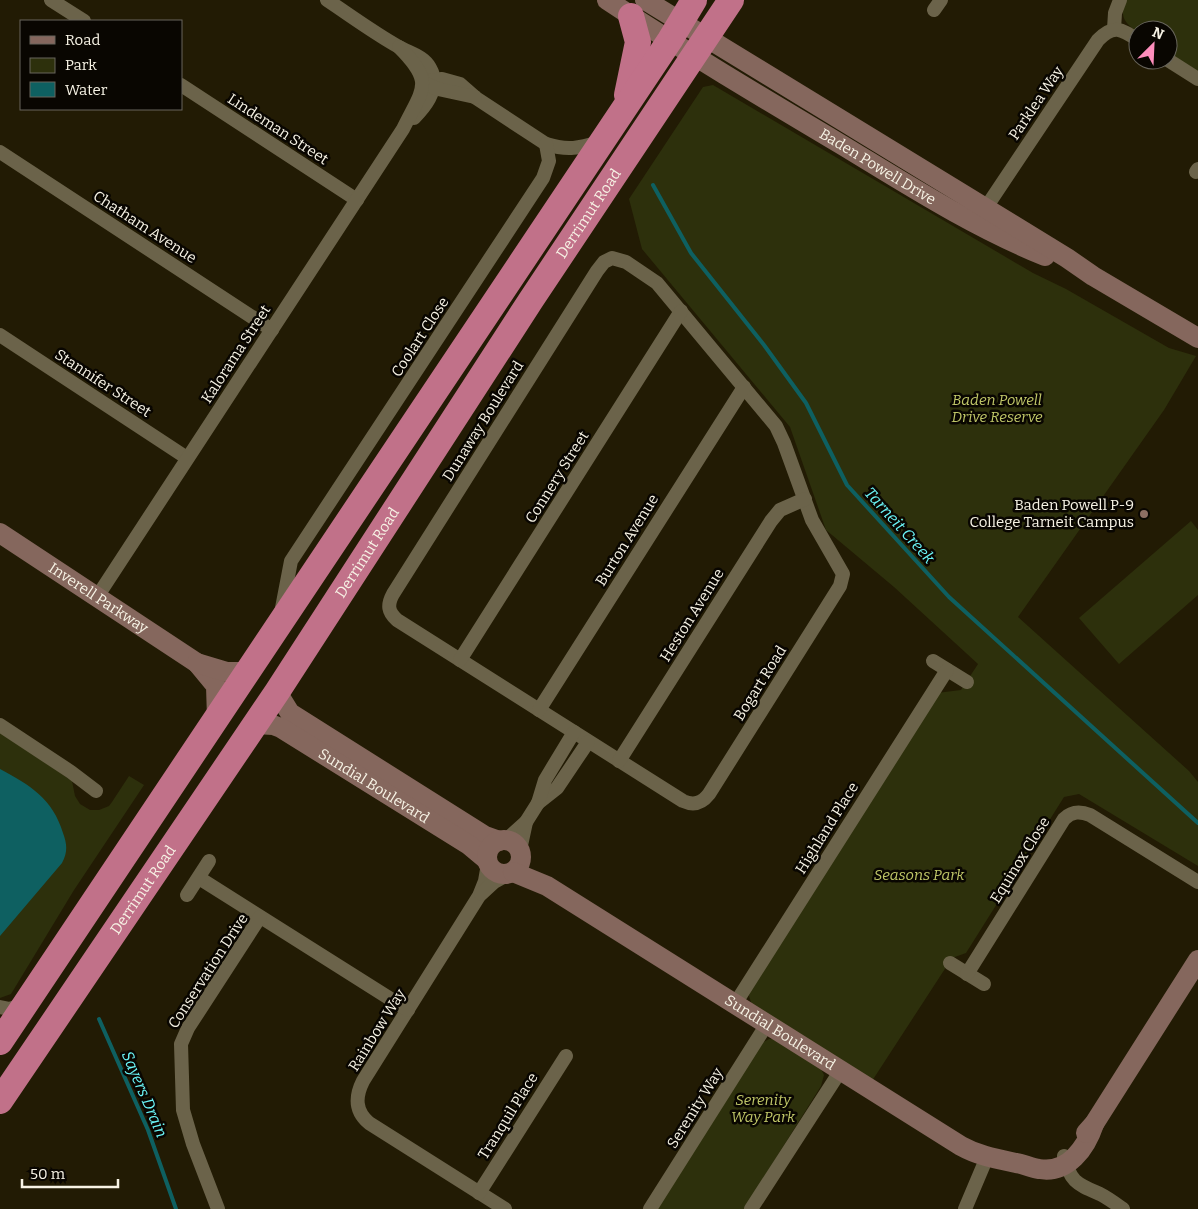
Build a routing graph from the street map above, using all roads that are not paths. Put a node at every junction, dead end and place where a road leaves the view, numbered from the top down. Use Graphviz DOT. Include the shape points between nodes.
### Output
graph roads {
  1 [pos="52,0"];
  2 [pos="328,0"];
  3 [pos="607,0"];
  4 [pos="694,0"];
  5 [pos="731,0"];
  6 [pos="1120,0"];
  7 [pos="638,8"];
  8 [pos="82,20"];
  9 [pos="1114,29"];
  10 [pos="675,31"];
  11 [pos="1128,33"];
  12 [pos="700,47"];
  13 [pos="1178,66"];
  14 [pos="1198,79"];
  15 [pos="430,83"];
  16 [pos="182,86"];
  17 [pos="624,108"];
  18 [pos="601,142"];
  19 [pos="546,144"];
  20 [pos="0,152"];
  21 [pos="357,200"];
  22 [pos="981,216"];
  23 [pos="681,311"];
  24 [pos="272,330"];
  25 [pos="0,335"];
  26 [pos="1198,338"];
  27 [pos="744,387"];
  28 [pos="188,458"];
  29 [pos="805,499"];
  30 [pos="0,533"];
  31 [pos="97,597"];
  32 [pos="280,623"];
  33 [pos="460,660"];
  34 [pos="932,661"];
  35 [pos="197,662"];
  36 [pos="947,670"];
  37 [pos="248,672"];
  38 [pos="967,682"];
  39 [pos="277,692"];
  40 [pos="539,710"];
  41 [pos="217,718"];
  42 [pos="256,724"];
  43 [pos="0,725"];
  44 [pos="574,732"];
  45 [pos="588,742"];
  46 [pos="619,761"];
  47 [pos="552,766"];
  48 [pos="566,775"];
  49 [pos="96,791"];
  50 [pos="538,804"];
  51 [pos="511,856"];
  52 [pos="209,862"];
  53 [pos="487,862"];
  54 [pos="198,878"];
  55 [pos="1198,882"];
  56 [pos="187,895"];
  57 [pos="479,896"];
  58 [pos="260,917"];
  59 [pos="1198,960"];
  60 [pos="950,963"];
  61 [pos="967,974"];
  62 [pos="984,984"];
  63 [pos="27,1002"];
  64 [pos="735,1004"];
  65 [pos="0,1007"];
  66 [pos="408,1010"];
  67 [pos="767,1024"];
  68 [pos="0,1042"];
  69 [pos="566,1056"];
  70 [pos="840,1070"];
  71 [pos="0,1101"];
  72 [pos="987,1158"];
  73 [pos="1067,1161"];
  74 [pos="479,1193"];
  75 [pos="218,1209"];
  76 [pos="505,1209"];
  77 [pos="650,1209"];
  78 [pos="751,1209"];
  79 [pos="966,1209"];
  80 [pos="1123,1209"];
  1 -- 8 [label="street"];
  2 -- 15 [label="street" via="399,47"];
  3 -- 7 [label="street, Baden Powell Drive"];
  4 -- 10 [label="highway, Derrimut Road"];
  5 -- 12 [label="highway, Derrimut Road"];
  6 -- 9 [label="street"];
  7 -- 10 [label="street, Baden Powell Drive"];
  7 -- 17 [label="highway" via="638,42"];
  9 -- 11 [label="street"];
  9 -- 22 [label="street, Parklea Way" via="1098,40"];
  10 -- 12 [label="street, Baden Powell Drive"];
  10 -- 17 [label="highway, Derrimut Road"];
  12 -- 22 [label="street, Baden Powell Drive"];
  12 -- 39 [label="highway, Derrimut Road" via="531,300"];
  13 -- 14 [label="street"];
  15 -- 19 [label="street" via="476,98"];
  15 -- 21 [label="street, Kalorama Street" via="422,91 403,129"];
  16 -- 21 [label="street, Lindeman Street"];
  17 -- 18 [label="highway, Derrimut Road"];
  18 -- 19 [label="street" via="572,150"];
  18 -- 32 [label="highway, Derrimut Road"];
  19 -- 32 [label="street, Coolart Close" via="549,162 544,178 291,561"];
  20 -- 24 [label="street, Chatham Avenue"];
  21 -- 24 [label="street, Kalorama Street"];
  22 -- 26 [label="street, Baden Powell Drive" via="1068,258"];
  23 -- 27 [label="street"];
  23 -- 33 [label="street, Connery Street"];
  23 -- 33 [label="street, Dunaway Boulevard" via="652,280 621,260 612,258 597,271 393,594 388,608 397,620"];
  24 -- 28 [label="street, Kalorama Street"];
  25 -- 28 [label="street, Stannifer Street"];
  27 -- 29 [label="street" via="780,434"];
  27 -- 40 [label="street, Burton Avenue"];
  28 -- 31 [label="street, Kalorama Street"];
  29 -- 46 [label="street, Heston Avenue" via="780,510 771,521"];
  29 -- 46 [label="street, Bogart Road" via="841,570 842,581 709,794 702,802 688,803"];
  30 -- 31 [label="street, Inverell Parkway"];
  31 -- 35 [label="street, Inverell Parkway"];
  32 -- 37 [label="highway, Derrimut Road"];
  33 -- 40 [label="street"];
  34 -- 36 [label="street"];
  35 -- 37 [label="street, Inverell Parkway" via="227,672"];
  35 -- 41 [label="street, Inverell Parkway" via="216,686"];
  36 -- 38 [label="street"];
  36 -- 64 [label="street, Highland Place"];
  37 -- 41 [label="highway, Derrimut Road"];
  39 -- 42 [label="highway, Derrimut Road"];
  39 -- 51 [label="street, Sundial Boulevard" via="290,713 485,836"];
  40 -- 44 [label="street"];
  41 -- 63 [label="highway, Derrimut Road"];
  42 -- 53 [label="street, Sundial Boulevard" via="281,728 469,846"];
  42 -- 71 [label="highway, Derrimut Road"];
  43 -- 49 [label="street"];
  44 -- 45 [label="street"];
  44 -- 47 [label="street"];
  45 -- 46 [label="street"];
  45 -- 48 [label="street"];
  47 -- 48 [label="street"];
  47 -- 50 [label="street"];
  48 -- 50 [label="street" via="557,788"];
  50 -- 51 [label="street"];
  51 -- 53 [label="street" via="491,846"];
  51 -- 57 [label="street, Rainbow Way" via="494,882"];
  51 -- 64 [label="street, Sundial Boulevard" via="547,886"];
  52 -- 54 [label="street"];
  53 -- 57 [label="street, Rainbow Way"];
  54 -- 56 [label="street"];
  54 -- 58 [label="street"];
  55 -- 61 [label="street, Equinox Close" via="1090,815 1074,812 1064,819"];
  57 -- 66 [label="street, Rainbow Way"];
  58 -- 66 [label="street, Conservation Drive"];
  58 -- 75 [label="street, Conservation Drive" via="188,1028 181,1044 185,1119"];
  59 -- 73 [label="street"];
  60 -- 61 [label="street"];
  61 -- 62 [label="street"];
  63 -- 65 [label="street" via="10,1009"];
  63 -- 68 [label="highway, Derrimut Road"];
  64 -- 67 [label="street, Sundial Boulevard"];
  66 -- 74 [label="street, Rainbow Way" via="360,1087 357,1100 360,1113 377,1128"];
  67 -- 70 [label="street, Sundial Boulevard"];
  67 -- 77 [label="street, Serenity Way"];
  69 -- 74 [label="street, Tranquil Place"];
  70 -- 72 [label="street, Sundial Boulevard" via="961,1146"];
  70 -- 78 [label="street"];
  72 -- 73 [label="street, Sundial Boulevard" via="1021,1164"];
  72 -- 79 [label="street"];
  73 -- 80 [label="street" via="1067,1170 1079,1185"];
  74 -- 76 [label="street, Rainbow Way"];
}
